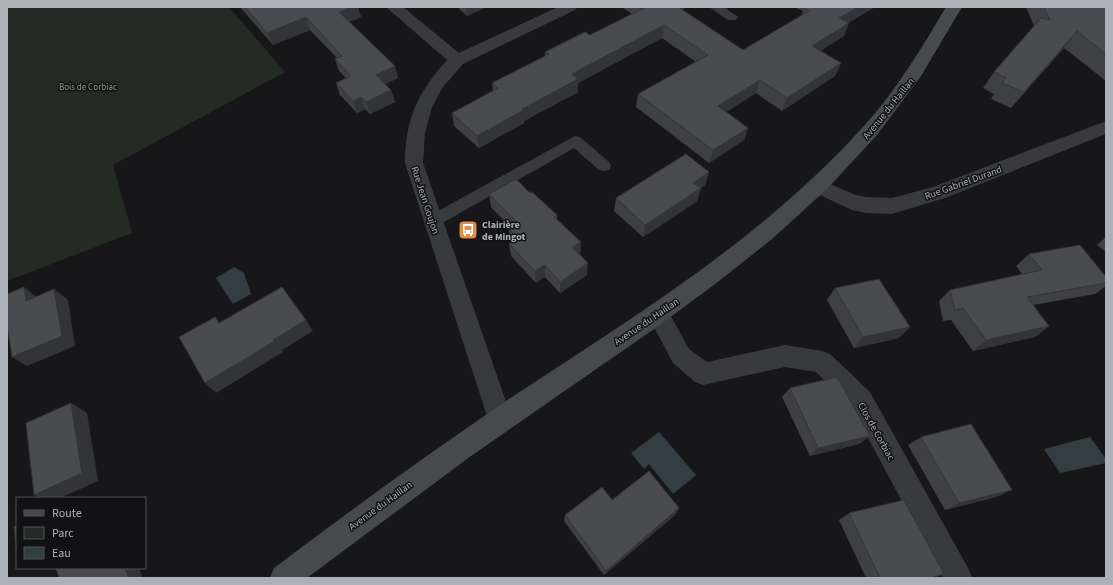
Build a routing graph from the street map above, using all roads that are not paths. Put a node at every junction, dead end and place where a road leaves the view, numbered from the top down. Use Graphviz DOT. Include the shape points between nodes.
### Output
graph roads {
  1 [pos="394,7"];
  2 [pos="570,7"];
  3 [pos="715,7"];
  4 [pos="954,7"];
  5 [pos="732,17"];
  6 [pos="456,60"];
  7 [pos="1103,131"];
  8 [pos="604,166"];
  9 [pos="818,186"];
  10 [pos="433,221"];
  11 [pos="658,314"];
  12 [pos="500,419"];
  13 [pos="284,578"];
  14 [pos="958,578"];
  1 -- 6 [label="street"];
  2 -- 6 [label="street, Rue Jean Goujon"];
  3 -- 5 [label="lane"];
  4 -- 9 [label="street, Avenue du Haillan" via="939,36 890,109"];
  6 -- 10 [label="street, Rue Jean Goujon" via="430,91 421,109 413,144 414,163"];
  7 -- 9 [label="street, Rue Gabriel Durand" via="938,193 892,206 852,202"];
  8 -- 10 [label="lane" via="575,141"];
  9 -- 11 [label="street, Avenue du Haillan" via="737,256"];
  10 -- 12 [label="street, Rue Jean Goujon"];
  11 -- 12 [label="street, Avenue du Haillan"];
  11 -- 14 [label="street, Clos de Corbiac" via="681,356 703,374 785,356 822,362 861,400"];
  12 -- 13 [label="street, Avenue du Haillan" via="368,513"];
}
